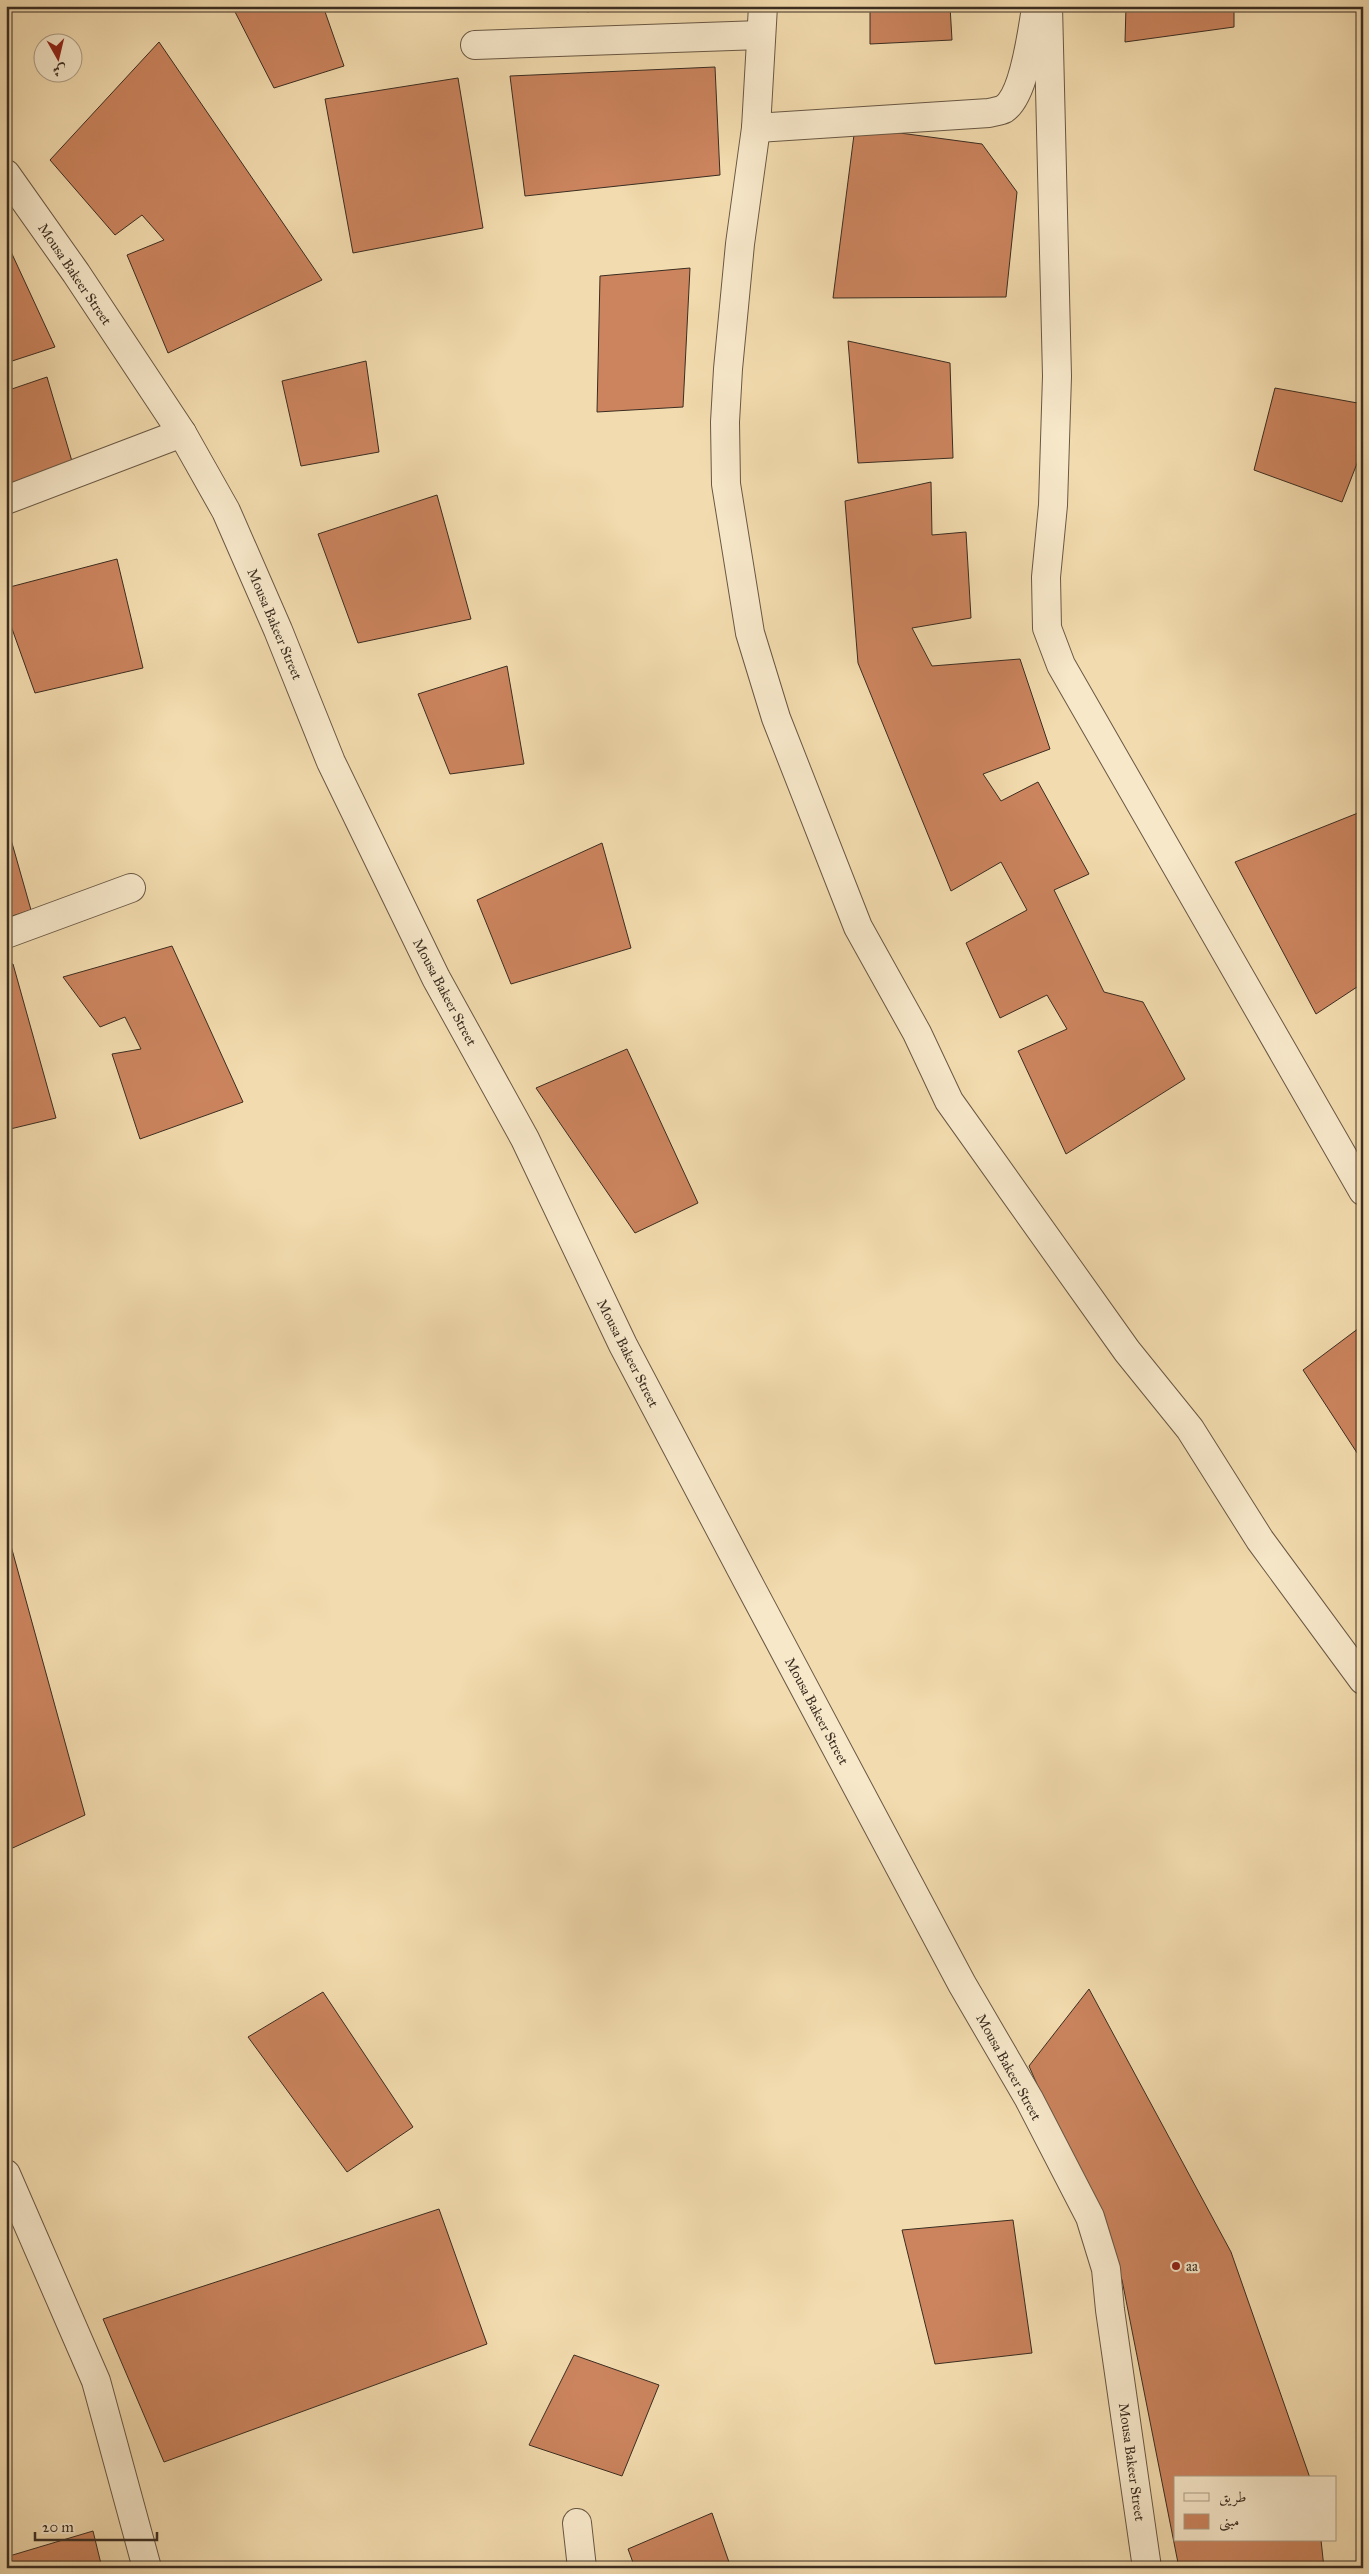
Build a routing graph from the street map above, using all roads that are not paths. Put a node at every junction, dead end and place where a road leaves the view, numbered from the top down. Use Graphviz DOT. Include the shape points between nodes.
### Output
graph roads {
  1 [pos="763,6"];
  2 [pos="1037,6"];
  3 [pos="1048,6"];
  4 [pos="761,35"];
  5 [pos="474,45"];
  6 [pos="756,128"];
  7 [pos="6,174"];
  8 [pos="182,433"];
  9 [pos="6,500"];
  10 [pos="131,888"];
  11 [pos="6,934"];
  12 [pos="1363,1191"];
  13 [pos="1363,1680"];
  14 [pos="6,2174"];
  15 [pos="577,2523"];
  16 [pos="147,2568"];
  17 [pos="582,2568"];
  18 [pos="1147,2568"];
  1 -- 4 [label="street"];
  2 -- 6 [label="street" via="1027,64 1014,95 1004,108 989,113"];
  3 -- 12 [label="street" via="1057,376 1053,505 1046,577 1047,628 1061,665"];
  4 -- 5 [label="street"];
  4 -- 6 [label="street"];
  6 -- 13 [label="street" via="740,244 728,369 726,484 750,634 760,670 831,862 858,927 917,1033 948,1101 1127,1351 1190,1429 1260,1540"];
  7 -- 8 [label="street, Mousa Bakeer Street"];
  8 -- 9 [label="street"];
  8 -- 18 [label="street, Mousa Bakeer Street" via="226,511 331,762 436,978 525,1139 623,1345 962,1984 1029,2099 1090,2217 1106,2269"];
  10 -- 11 [label="street"];
  14 -- 16 [label="street" via="96,2382"];
  15 -- 17 [label="street"];
}
